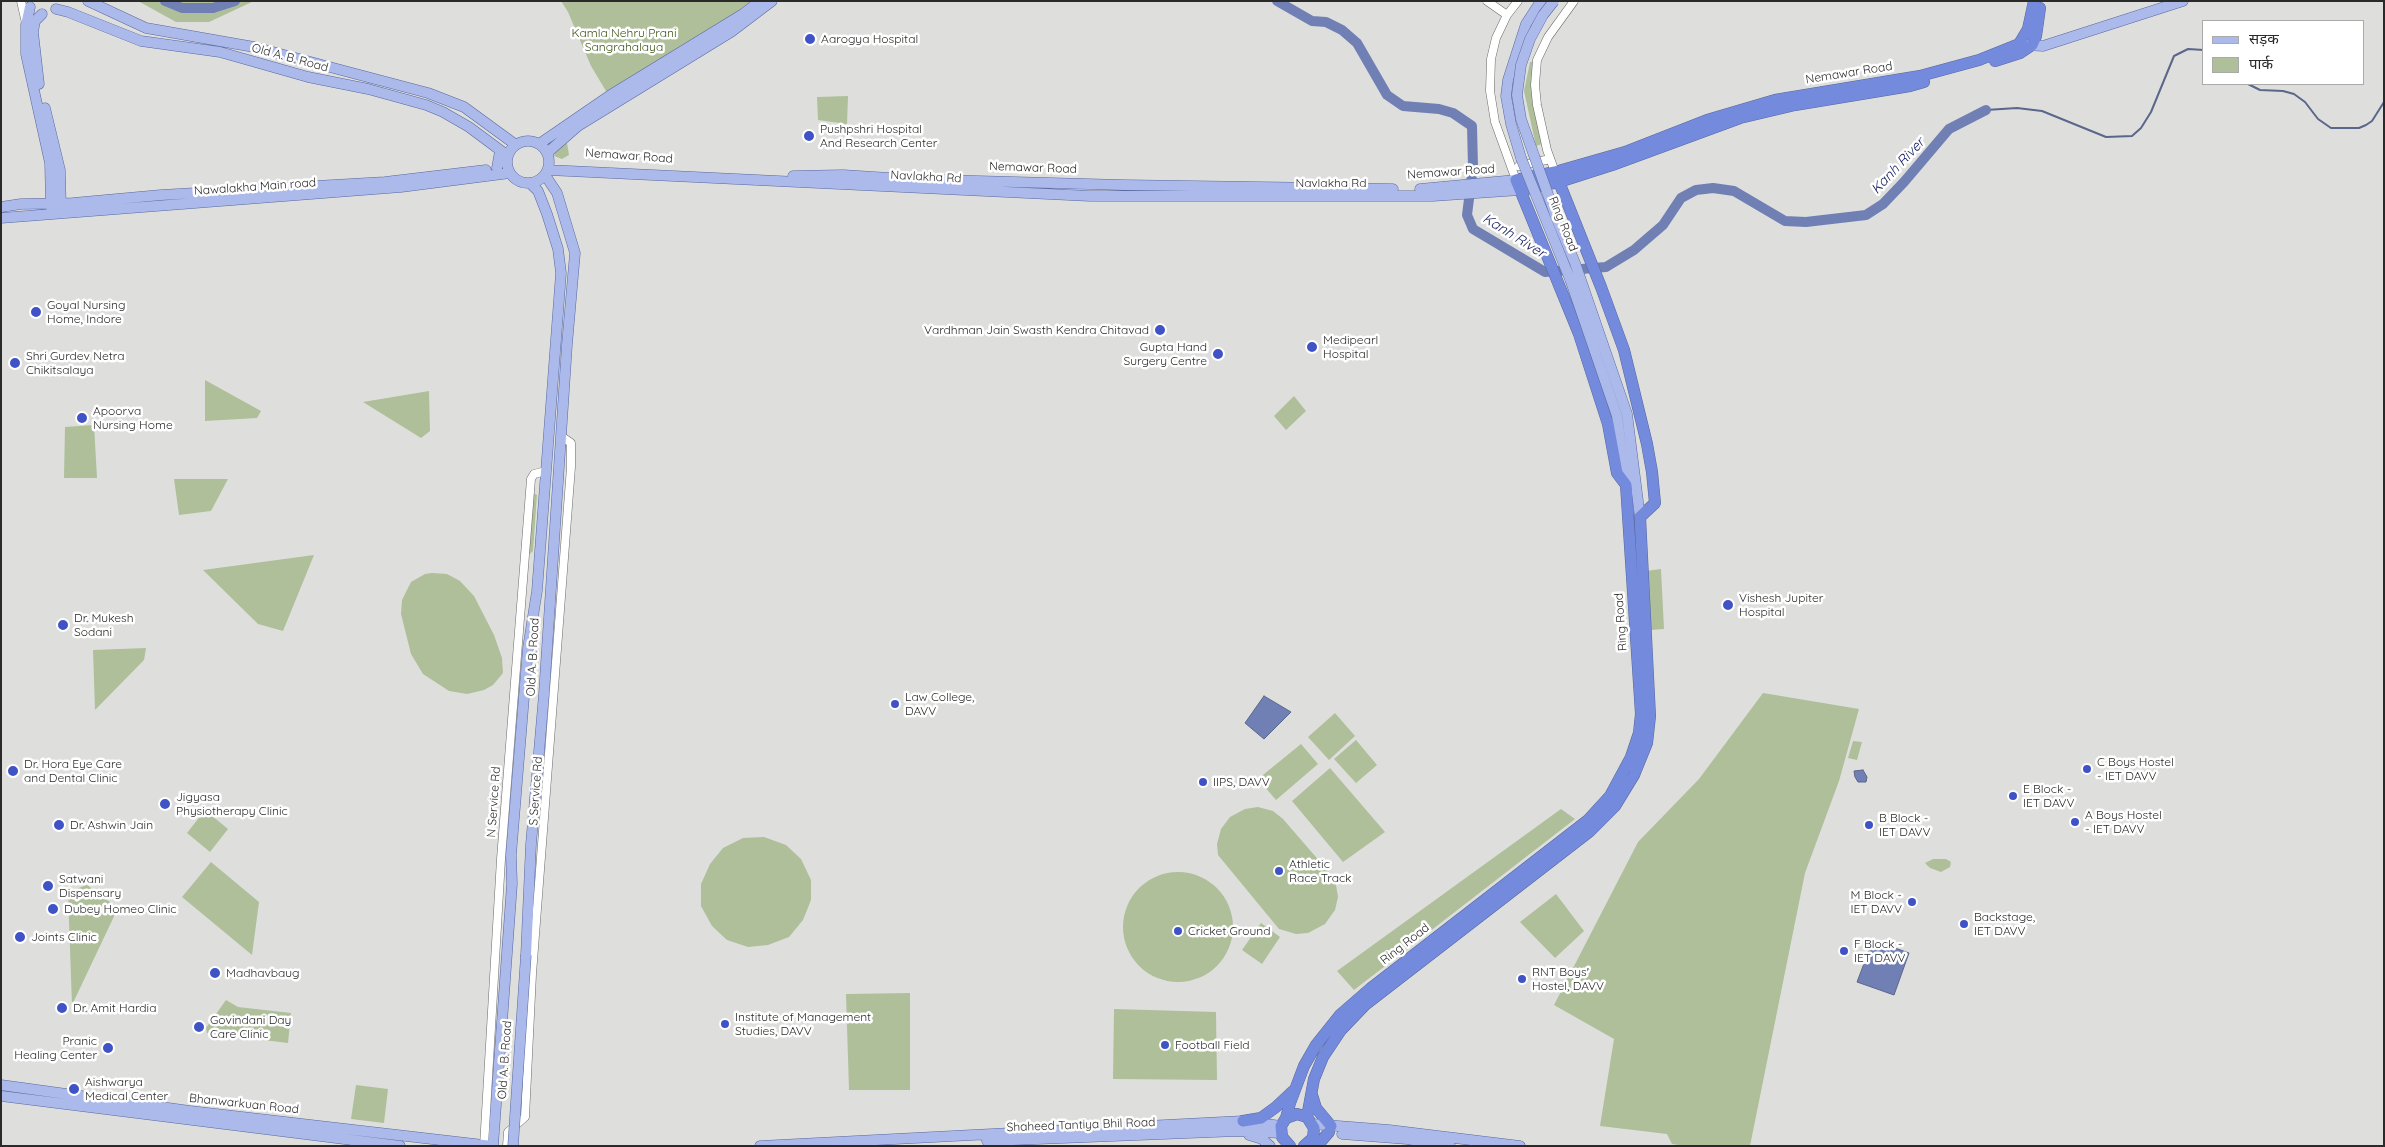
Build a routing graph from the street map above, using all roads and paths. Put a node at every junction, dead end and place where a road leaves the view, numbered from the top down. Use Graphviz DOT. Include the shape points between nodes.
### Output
graph roads {
  1 [pos="88,1"];
  2 [pos="760,1"];
  3 [pos="772,1"];
  4 [pos="1487,1"];
  5 [pos="1518,1"];
  6 [pos="1541,1"];
  7 [pos="1554,1"];
  8 [pos="1574,1"];
  9 [pos="2034,1"];
  10 [pos="2040,1"];
  11 [pos="2183,1"];
  12 [pos="26,3"];
  13 [pos="59,5"];
  14 [pos="42,14"];
  15 [pos="1507,15"];
  16 [pos="2018,44"];
  17 [pos="2032,45"];
  18 [pos="498,131"];
  19 [pos="527,141"];
  20 [pos="1666,141"];
  21 [pos="539,144"];
  22 [pos="516,145"];
  23 [pos="551,150"];
  24 [pos="1550,159"];
  25 [pos="504,163"];
  26 [pos="1512,168"];
  27 [pos="551,171"];
  28 [pos="484,177"];
  29 [pos="1559,182"];
  30 [pos="531,184"];
  31 [pos="1518,185"];
  32 [pos="1526,201"];
  33 [pos="1,207"];
  34 [pos="56,208"];
  35 [pos="547,214"];
  36 [pos="1,218"];
  37 [pos="1622,415"];
  38 [pos="561,436"];
  39 [pos="546,471"];
  40 [pos="1626,485"];
  41 [pos="1640,517"];
  42 [pos="512,884"];
  43 [pos="528,893"];
  44 [pos="539,894"];
  45 [pos="499,900"];
  46 [pos="1341,1030"];
  47 [pos="1,1085"];
  48 [pos="1296,1088"];
  49 [pos="1,1096"];
  50 [pos="1283,1125"];
  51 [pos="1240,1126"];
  52 [pos="338,1127"];
  53 [pos="350,1129"];
  54 [pos="1330,1129"];
  55 [pos="1126,1132"];
  56 [pos="1310,1137"];
  57 [pos="335,1142"];
  58 [pos="488,1145"];
  59 [pos="400,1146"];
  60 [pos="507,1146"];
  61 [pos="513,1146"];
  62 [pos="760,1146"];
  63 [pos="882,1146"];
  64 [pos="1270,1146"];
  65 [pos="1290,1146"];
  66 [pos="1450,1146"];
  67 [pos="1520,1146"];
  1 -- 18 [label="main road, Old A. B. Road" via="146,28 254,47 428,93 464,107"];
  2 -- 21 [label="main road" via="608,96"];
  3 -- 23 [label="main road" via="731,32 578,126"];
  4 -- 15 [label="street"];
  5 -- 15 [label="street"];
  6 -- 37 [label="main road, Ring Road, bridge" via="1526,24 1508,80 1506,96 1511,124"];
  7 -- 37 [label="main road, Ring Road, bridge" via="1530,39 1521,65 1517,95 1521,119 1575,263"];
  8 -- 24 [label="street" via="1548,37 1537,60 1536,105"];
  9 -- 16 [label="highway" via="2028,29"];
  10 -- 17 [label="highway"];
  11 -- 17 [label="main road" via="2043,46"];
  12 -- 14 [label="main road"];
  12 -- 34 [label="main road" via="26,54 50,163"];
  13 -- 14 [label="main road, Old A. B. Road"];
  13 -- 25 [label="main road, Old A. B. Road" via="68,12 141,41 220,52 426,105 469,127"];
  14 -- 34 [label="main road" via="35,21 32,40 60,170"];
  15 -- 26 [label="street" via="1491,59 1490,91 1495,122"];
  16 -- 17 [label="main road"];
  16 -- 20 [label="highway, Nemawar Road" via="1979,60 1920,76 1819,91 1739,109"];
  17 -- 20 [label="highway, Nemawar Road" via="2020,53 1910,86 1795,105"];
  18 -- 19 [label="main road"];
  18 -- 22 [label="main road, Old A. B. Road"];
  19 -- 21 [label="main road"];
  19 -- 22 [label="main road"];
  20 -- 29 [label="highway, Nemawar Road"];
  21 -- 23 [label="main road"];
  22 -- 25 [label="main road"];
  23 -- 27 [label="main road, Old A. B. Road"];
  24 -- 26 [label="street"];
  24 -- 29 [label="street"];
  25 -- 28 [label="main road, Nawalakha Main road"];
  25 -- 30 [label="main road, Old A. B. Road" via="519,182"];
  25 -- 34 [label="main road, Nawalakha Main road" via="385,182"];
  26 -- 31 [label="street"];
  27 -- 30 [label="main road"];
  27 -- 31 [label="main road, Navlakha Rd" via="1090,196 1454,190"];
  27 -- 38 [label="main road, Old A. B. Road" via="575,253"];
  28 -- 34 [label="main road, Nawalakha Main road" via="382,189"];
  28 -- 35 [label="main road" via="505,177 528,189"];
  29 -- 31 [label="highway"];
  29 -- 32 [label="highway"];
  29 -- 41 [label="highway" via="1624,350 1645,434 1655,503"];
  30 -- 35 [label="main road, Old A. B. Road" via="538,191"];
  31 -- 32 [label="highway"];
  32 -- 40 [label="highway" via="1592,371 1612,438 1617,473"];
  33 -- 34 [label="main road, Nawalakha Main road"];
  34 -- 36 [label="main road, Nawalakha Main road"];
  35 -- 39 [label="main road, Old A. B. Road" via="558,249 561,274"];
  37 -- 40 [label="main road, Ring Road"];
  37 -- 41 [label="main road, Ring Road"];
  38 -- 43 [label="main road, Old A. B. Road"];
  38 -- 44 [label="street, S Service Rd" via="571,443 571,467"];
  39 -- 42 [label="main road, Old A. B. Road" via="537,591 528,648 511,855"];
  39 -- 45 [label="street, N Service Rd" via="534,474 532,479"];
  40 -- 48 [label="highway, Ring Road" via="1642,714 1631,757 1610,796 1588,820 1340,1015 1316,1045"];
  41 -- 46 [label="highway, Ring Road" via="1650,716 1647,743 1616,806 1589,832 1365,1005"];
  42 -- 45 [label="street"];
  42 -- 58 [label="main road, Old A. B. Road"];
  43 -- 44 [label="main road"];
  43 -- 61 [label="main road, Old A. B. Road, bridge"];
  44 -- 60 [label="street, S Service Rd" via="525,1117 508,1132"];
  45 -- 58 [label="street, N Service Rd"];
  46 -- 54 [label="highway" via="1321,1067 1312,1094 1316,1108"];
  46 -- 56 [label="highway, Ring Road" via="1323,1057 1314,1079"];
  47 -- 52 [label="main road, Bhanwarkuan Road"];
  48 -- 50 [label="highway, Ring Road"];
  48 -- 51 [label="highway" via="1261,1118"];
  49 -- 57 [label="main road, Bhanwarkuan Road"];
  50 -- 51 [label="main road"];
  50 -- 56 [label="highway" via="1297,1114"];
  50 -- 65 [label="highway" via="1284,1140"];
  51 -- 55 [label="main road"];
  51 -- 64 [label="main road"];
  52 -- 53 [label="main road, Bhanwarkuan Road"];
  52 -- 57 [label="street"];
  53 -- 57 [label="street"];
  53 -- 58 [label="main road, Bhanwarkuan Road"];
  54 -- 56 [label="highway"];
  54 -- 56 [label="main road"];
  54 -- 66 [label="main road"];
  54 -- 67 [label="main road" via="1388,1130"];
  55 -- 62 [label="main road"];
  55 -- 63 [label="main road, Shaheed Tantiya Bhil Road"];
  57 -- 59 [label="main road, Bhanwarkuan Road"];
}
